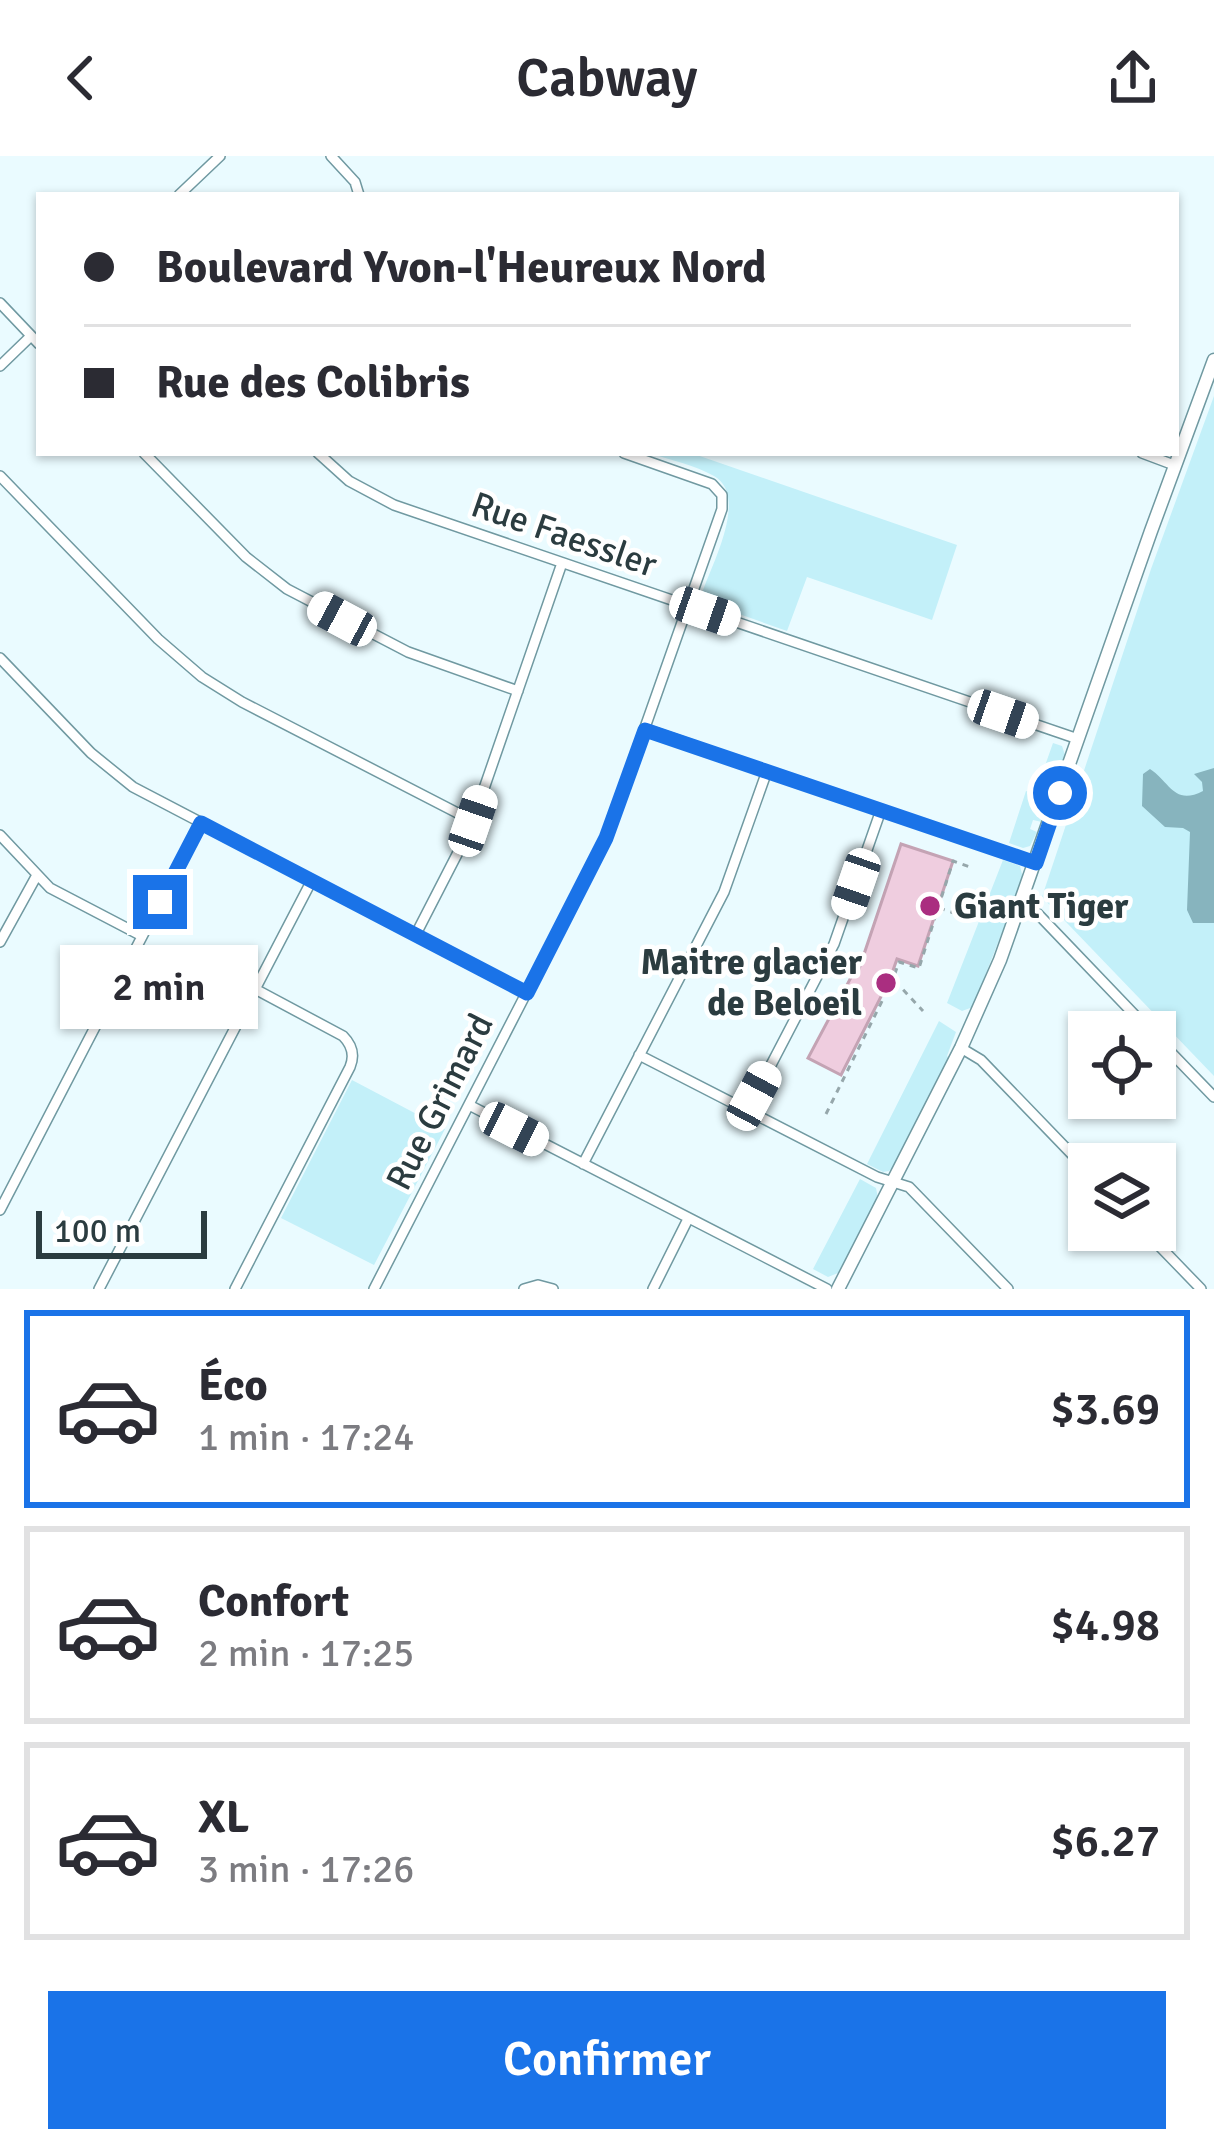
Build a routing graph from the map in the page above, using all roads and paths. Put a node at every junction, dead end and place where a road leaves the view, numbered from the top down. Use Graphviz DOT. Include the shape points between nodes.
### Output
graph roads {
  1 [pos="220,156"];
  2 [pos="331,156"];
  3 [pos="182,192"];
  4 [pos="357,192"];
  5 [pos="0,303"];
  6 [pos="35,340"];
  7 [pos="1214,360"];
  8 [pos="0,366"];
  9 [pos="1179,453"];
  10 [pos="147,456"];
  11 [pos="321,456"];
  12 [pos="633,456"];
  13 [pos="1149,456"];
  14 [pos="1178,456"];
  15 [pos="1174,466"];
  16 [pos="0,476"];
  17 [pos="562,563"];
  18 [pos="688,606"];
  19 [pos="0,658"];
  20 [pos="518,691"];
  21 [pos="645,730"];
  22 [pos="1078,740"];
  23 [pos="767,771"];
  24 [pos="881,810"];
  25 [pos="473,821"];
  26 [pos="201,823"];
  27 [pos="0,835"];
  28 [pos="1036,863"];
  29 [pos="970,867"];
  30 [pos="37,875"];
  31 [pos="312,880"];
  32 [pos="1021,906"];
  33 [pos="938,908"];
  34 [pos="954,913"];
  35 [pos="416,934"];
  36 [pos="142,936"];
  37 [pos="0,941"];
  38 [pos="891,982"];
  39 [pos="255,989"];
  40 [pos="527,993"];
  41 [pos="922,1011"];
  42 [pos="1131,1011"];
  43 [pos="961,1048"];
  44 [pos="639,1055"];
  45 [pos="1176,1058"];
  46 [pos="1214,1097"];
  47 [pos="469,1105"];
  48 [pos="747,1111"];
  49 [pos="826,1114"];
  50 [pos="1068,1150"];
  51 [pos="583,1165"];
  52 [pos="893,1182"];
  53 [pos="0,1210"];
  54 [pos="688,1219"];
  55 [pos="1164,1251"];
  56 [pos="814,1286"];
  57 [pos="99,1289"];
  58 [pos="235,1289"];
  59 [pos="374,1289"];
  60 [pos="524,1289"];
  61 [pos="553,1289"];
  62 [pos="652,1289"];
  63 [pos="827,1289"];
  64 [pos="838,1289"];
  65 [pos="1008,1289"];
  66 [pos="1201,1289"];
  1 -- 3 [label="street"];
  2 -- 4 [label="street"];
  5 -- 6 [label="street"];
  6 -- 8 [label="street"];
  7 -- 9 [label="street"];
  10 -- 20 [label="street" via="287,589 408,652"];
  11 -- 17 [label="street, Rue Faessler" via="382,500"];
  12 -- 18 [label="street, Rue Grimard" via="706,481 722,495"];
  13 -- 15 [label="street"];
  14 -- 15 [label="street"];
  15 -- 22 [label="street"];
  16 -- 25 [label="street" via="202,677"];
  17 -- 18 [label="street, Rue Faessler"];
  17 -- 20 [label="street"];
  18 -- 21 [label="street, Rue Grimard"];
  18 -- 22 [label="street, Rue Faessler"];
  19 -- 26 [label="street" via="115,774"];
  20 -- 25 [label="street"];
  21 -- 23 [label="street"];
  21 -- 40 [label="street, Rue Grimard" via="606,838"];
  22 -- 28 [label="street"];
  23 -- 24 [label="street"];
  23 -- 44 [label="street" via="728,882"];
  24 -- 28 [label="street"];
  24 -- 48 [label="street" via="834,944"];
  25 -- 35 [label="street"];
  26 -- 31 [label="street"];
  26 -- 36 [label="street"];
  27 -- 30 [label="street"];
  28 -- 32 [label="street"];
  29 -- 33 [label="path" via="953,861"];
  30 -- 36 [label="street"];
  30 -- 37 [label="street"];
  31 -- 35 [label="street"];
  31 -- 39 [label="street"];
  32 -- 42 [label="street"];
  32 -- 43 [label="street"];
  33 -- 34 [label="path"];
  33 -- 38 [label="path" via="919,968 899,962"];
  35 -- 40 [label="street"];
  36 -- 53 [label="street"];
  38 -- 41 [label="path"];
  38 -- 49 [label="path"];
  39 -- 57 [label="street"];
  39 -- 58 [label="street" via="343,1036 353,1056"];
  40 -- 47 [label="street, Rue Grimard"];
  43 -- 50 [label="street"];
  43 -- 52 [label="street"];
  44 -- 48 [label="street"];
  44 -- 51 [label="street"];
  45 -- 46 [label="street"];
  47 -- 51 [label="street"];
  47 -- 59 [label="street, Rue Grimard"];
  48 -- 52 [label="street"];
  51 -- 54 [label="street"];
  52 -- 64 [label="street"];
  52 -- 65 [label="street" via="909,1187"];
  54 -- 56 [label="street"];
  54 -- 62 [label="street"];
  55 -- 66 [label="street"];
  56 -- 63 [label="street"];
  60 -- 61 [label="street"];
}
